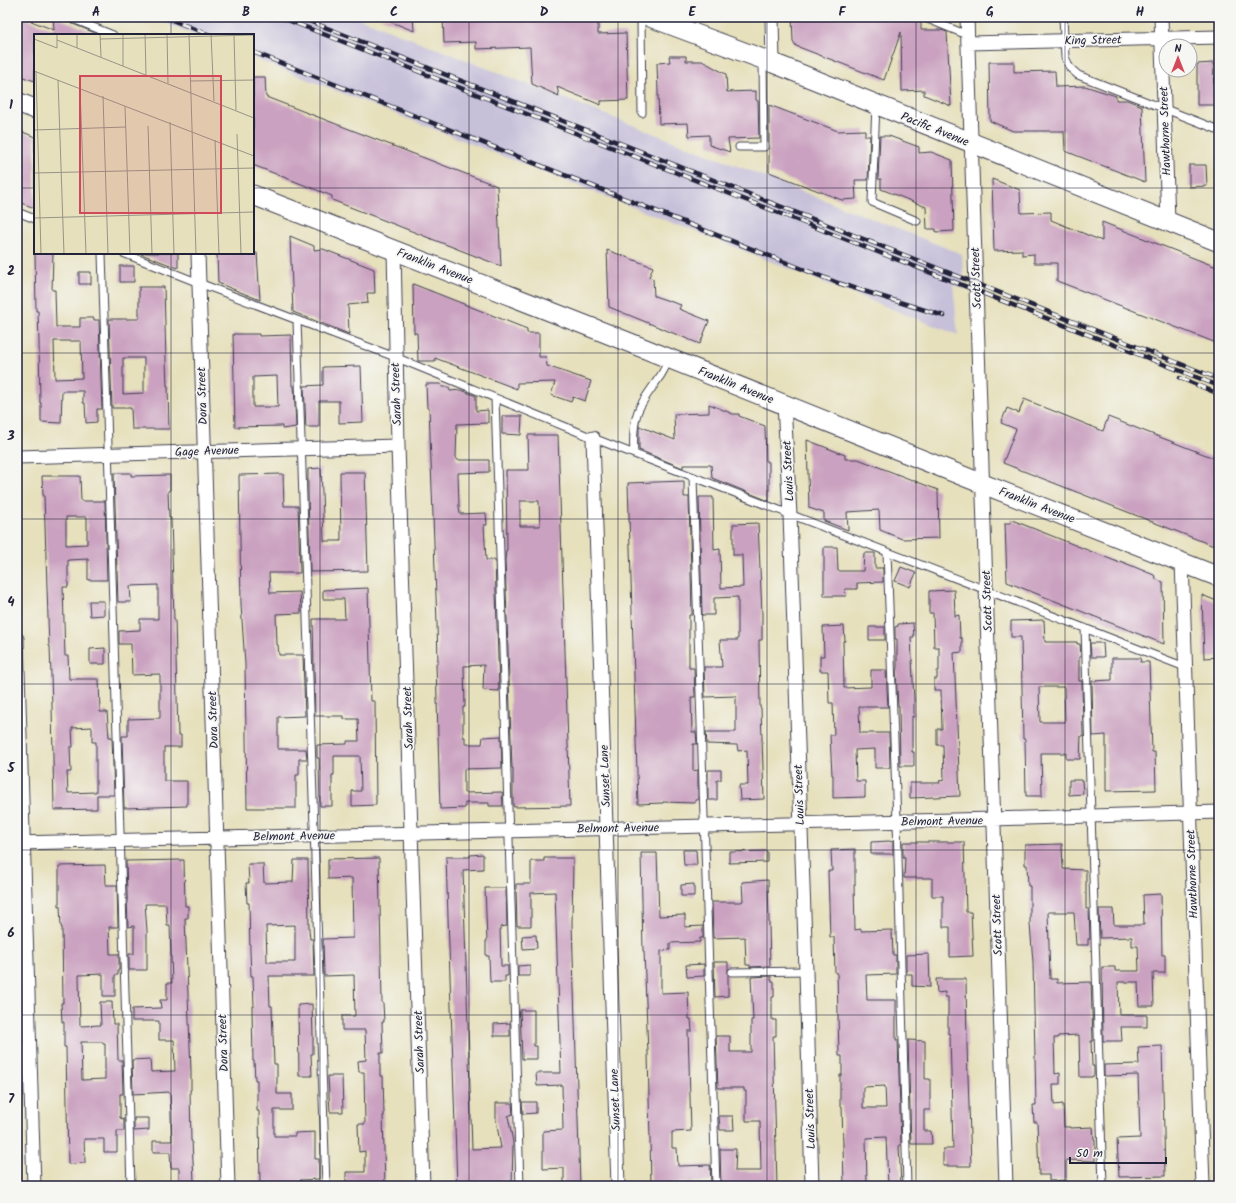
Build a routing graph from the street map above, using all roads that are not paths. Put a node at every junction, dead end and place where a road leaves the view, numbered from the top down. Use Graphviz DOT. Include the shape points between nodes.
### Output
graph roads {
  1 [pos="68,17"];
  2 [pos="641,17"];
  3 [pos="650,17"];
  4 [pos="772,17"];
  5 [pos="923,17"];
  6 [pos="967,17"];
  7 [pos="1063,17"];
  8 [pos="1161,17"];
  9 [pos="110,34"];
  10 [pos="1219,37"];
  11 [pos="1158,38"];
  12 [pos="1162,38"];
  13 [pos="968,39"];
  14 [pos="1064,40"];
  15 [pos="768,61"];
  16 [pos="1163,78"];
  17 [pos="17,102"];
  18 [pos="876,105"];
  19 [pos="1164,108"];
  20 [pos="34,109"];
  21 [pos="642,113"];
  22 [pos="1219,130"];
  23 [pos="971,143"];
  24 [pos="739,147"];
  25 [pos="254,194"];
  26 [pos="17,212"];
  27 [pos="34,219"];
  28 [pos="917,221"];
  29 [pos="1168,221"];
  30 [pos="1219,242"];
  31 [pos="394,250"];
  32 [pos="102,254"];
  33 [pos="126,254"];
  34 [pos="198,254"];
  35 [pos="199,283"];
  36 [pos="297,320"];
  37 [pos="395,357"];
  38 [pos="670,358"];
  39 [pos="495,398"];
  40 [pos="784,404"];
  41 [pos="593,438"];
  42 [pos="398,446"];
  43 [pos="302,448"];
  44 [pos="204,451"];
  45 [pos="108,454"];
  46 [pos="634,454"];
  47 [pos="17,456"];
  48 [pos="694,477"];
  49 [pos="983,484"];
  50 [pos="790,515"];
  51 [pos="887,552"];
  52 [pos="1182,561"];
  53 [pos="1219,577"];
  54 [pos="986,590"];
  55 [pos="1085,628"];
  56 [pos="17,639"];
  57 [pos="1186,667"];
  58 [pos="1219,812"];
  59 [pos="1190,813"];
  60 [pos="1091,816"];
  61 [pos="994,819"];
  62 [pos="897,822"];
  63 [pos="800,824"];
  64 [pos="704,826"];
  65 [pos="607,829"];
  66 [pos="509,831"];
  67 [pos="412,833"];
  68 [pos="314,835"];
  69 [pos="217,838"];
  70 [pos="120,840"];
  71 [pos="20,843"];
  72 [pos="806,971"];
  73 [pos="732,972"];
  74 [pos="34,1186"];
  75 [pos="132,1186"];
  76 [pos="228,1186"];
  77 [pos="326,1186"];
  78 [pos="423,1186"];
  79 [pos="520,1186"];
  80 [pos="618,1186"];
  81 [pos="716,1186"];
  82 [pos="812,1186"];
  83 [pos="908,1186"];
  84 [pos="1006,1186"];
  85 [pos="1104,1186"];
  86 [pos="1203,1186"];
  1 -- 9 [label="lane"];
  2 -- 21 [label="lane"];
  3 -- 15 [label="main road, Pacific Avenue"];
  4 -- 15 [label="street"];
  5 -- 13 [label="lane"];
  6 -- 13 [label="street, Scott Street"];
  7 -- 14 [label="lane"];
  8 -- 12 [label="street, Hawthorne Street"];
  10 -- 12 [label="street, King Street"];
  11 -- 14 [label="street, King Street"];
  13 -- 14 [label="street, King Street"];
  13 -- 23 [label="street, Scott Street"];
  14 -- 19 [label="lane" via="1067,64 1078,75"];
  15 -- 18 [label="main road, Pacific Avenue"];
  15 -- 24 [label="lane" via="764,147"];
  16 -- 19 [label="street, Hawthorne Street"];
  17 -- 20 [label="main road"];
  18 -- 23 [label="main road, Pacific Avenue"];
  18 -- 28 [label="lane" via="872,202"];
  19 -- 22 [label="lane"];
  19 -- 29 [label="street, Hawthorne Street"];
  23 -- 29 [label="main road, Pacific Avenue"];
  23 -- 49 [label="street, Scott Street"];
  25 -- 31 [label="main road, Franklin Avenue"];
  26 -- 27 [label="lane"];
  29 -- 30 [label="main road, Pacific Avenue"];
  31 -- 37 [label="street, Sarah Street"];
  31 -- 38 [label="main road, Franklin Avenue"];
  32 -- 45 [label="lane"];
  33 -- 35 [label="lane"];
  34 -- 35 [label="street, Dora Street"];
  35 -- 36 [label="lane"];
  35 -- 44 [label="street, Dora Street"];
  36 -- 37 [label="lane"];
  36 -- 43 [label="lane"];
  37 -- 39 [label="lane"];
  37 -- 42 [label="street, Sarah Street"];
  38 -- 40 [label="main road, Franklin Avenue"];
  38 -- 46 [label="lane" via="638,412 634,425"];
  39 -- 41 [label="lane"];
  39 -- 66 [label="lane"];
  40 -- 49 [label="main road, Franklin Avenue"];
  40 -- 50 [label="street, Louis Street"];
  41 -- 46 [label="lane"];
  41 -- 65 [label="street, Sunset Lane"];
  42 -- 43 [label="street, Gage Avenue"];
  42 -- 67 [label="street, Sarah Street"];
  43 -- 44 [label="street, Gage Avenue"];
  43 -- 68 [label="lane"];
  44 -- 45 [label="street, Gage Avenue"];
  44 -- 69 [label="street, Dora Street"];
  45 -- 47 [label="street, Gage Avenue"];
  45 -- 70 [label="lane"];
  46 -- 48 [label="lane"];
  48 -- 50 [label="lane"];
  48 -- 64 [label="lane"];
  49 -- 52 [label="main road, Franklin Avenue"];
  49 -- 54 [label="street, Scott Street"];
  50 -- 51 [label="lane"];
  50 -- 63 [label="street, Louis Street"];
  51 -- 54 [label="lane"];
  51 -- 62 [label="lane"];
  52 -- 53 [label="main road, Franklin Avenue"];
  52 -- 57 [label="street, Hawthorne Street"];
  54 -- 55 [label="lane"];
  54 -- 61 [label="street, Scott Street"];
  55 -- 57 [label="lane"];
  55 -- 60 [label="lane"];
  56 -- 71 [label="street"];
  57 -- 59 [label="street, Hawthorne Street"];
  58 -- 59 [label="street, Belmont Avenue"];
  59 -- 60 [label="street, Belmont Avenue"];
  59 -- 86 [label="street, Hawthorne Street"];
  60 -- 61 [label="street, Belmont Avenue"];
  60 -- 85 [label="lane"];
  61 -- 62 [label="street, Belmont Avenue"];
  61 -- 84 [label="street, Scott Street"];
  62 -- 63 [label="street, Belmont Avenue"];
  62 -- 83 [label="lane"];
  63 -- 64 [label="street, Belmont Avenue"];
  63 -- 72 [label="street, Louis Street"];
  64 -- 65 [label="street, Belmont Avenue"];
  64 -- 81 [label="lane"];
  65 -- 66 [label="street, Belmont Avenue"];
  65 -- 80 [label="street, Sunset Lane"];
  66 -- 67 [label="street, Belmont Avenue"];
  66 -- 79 [label="lane"];
  67 -- 68 [label="street, Belmont Avenue"];
  67 -- 78 [label="street, Sarah Street"];
  68 -- 69 [label="street, Belmont Avenue"];
  68 -- 77 [label="lane"];
  69 -- 70 [label="street, Belmont Avenue"];
  69 -- 76 [label="street, Dora Street"];
  70 -- 71 [label="street, Belmont Avenue"];
  70 -- 75 [label="lane"];
  71 -- 74 [label="street"];
  72 -- 73 [label="lane"];
  72 -- 82 [label="street, Louis Street"];
}
